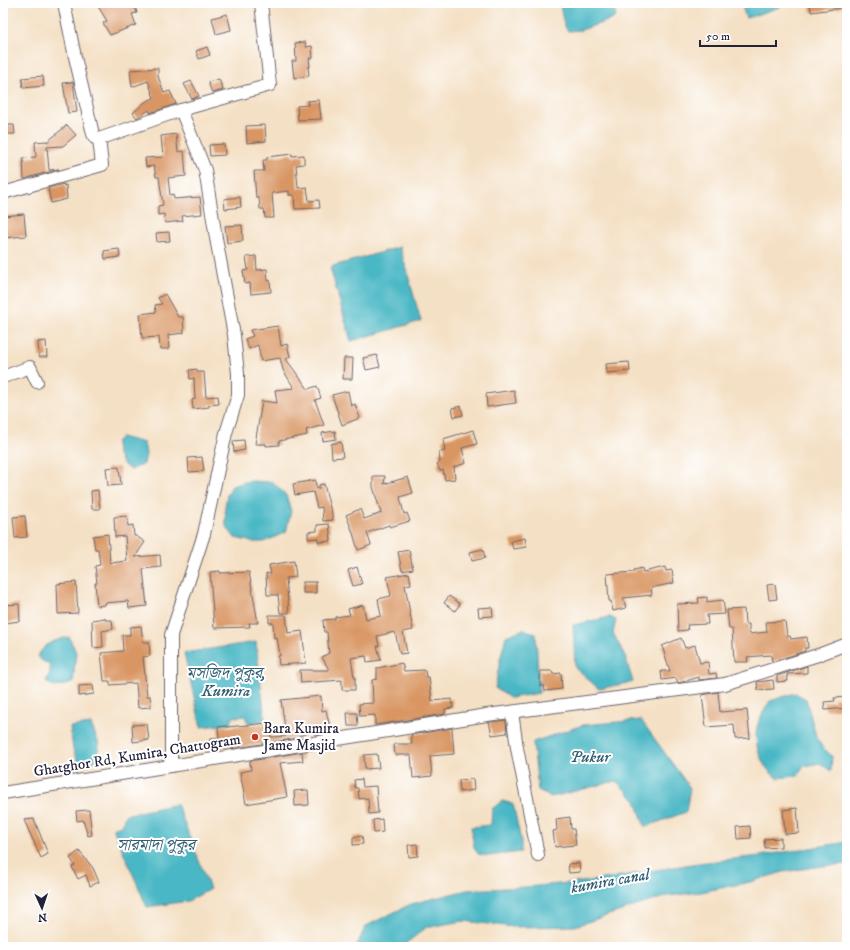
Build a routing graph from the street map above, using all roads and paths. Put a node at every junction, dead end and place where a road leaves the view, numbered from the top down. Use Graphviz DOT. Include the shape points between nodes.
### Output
graph roads {
  1 [pos="64,3"];
  2 [pos="261,3"];
  3 [pos="181,110"];
  4 [pos="99,139"];
  5 [pos="3,193"];
  6 [pos="3,377"];
  7 [pos="37,382"];
  8 [pos="847,644"];
  9 [pos="512,712"];
  10 [pos="172,766"];
  11 [pos="3,792"];
  12 [pos="538,855"];
  1 -- 4 [label="street" via="93,134"];
  2 -- 3 [label="street" via="270,85"];
  3 -- 4 [label="street"];
  3 -- 10 [label="street" via="205,170 234,335 238,395 226,433 204,534 170,635"];
  4 -- 5 [label="street" via="102,165"];
  6 -- 7 [label="street" via="30,367"];
  8 -- 9 [label="street, Ghatghor Rd, Kumira, Chattogram" via="725,684"];
  9 -- 10 [label="street, Ghatghor Rd, Kumira, Chattogram"];
  9 -- 12 [label="street"];
  10 -- 11 [label="street, Ghatghor Rd, Kumira, Chattogram"];
}
